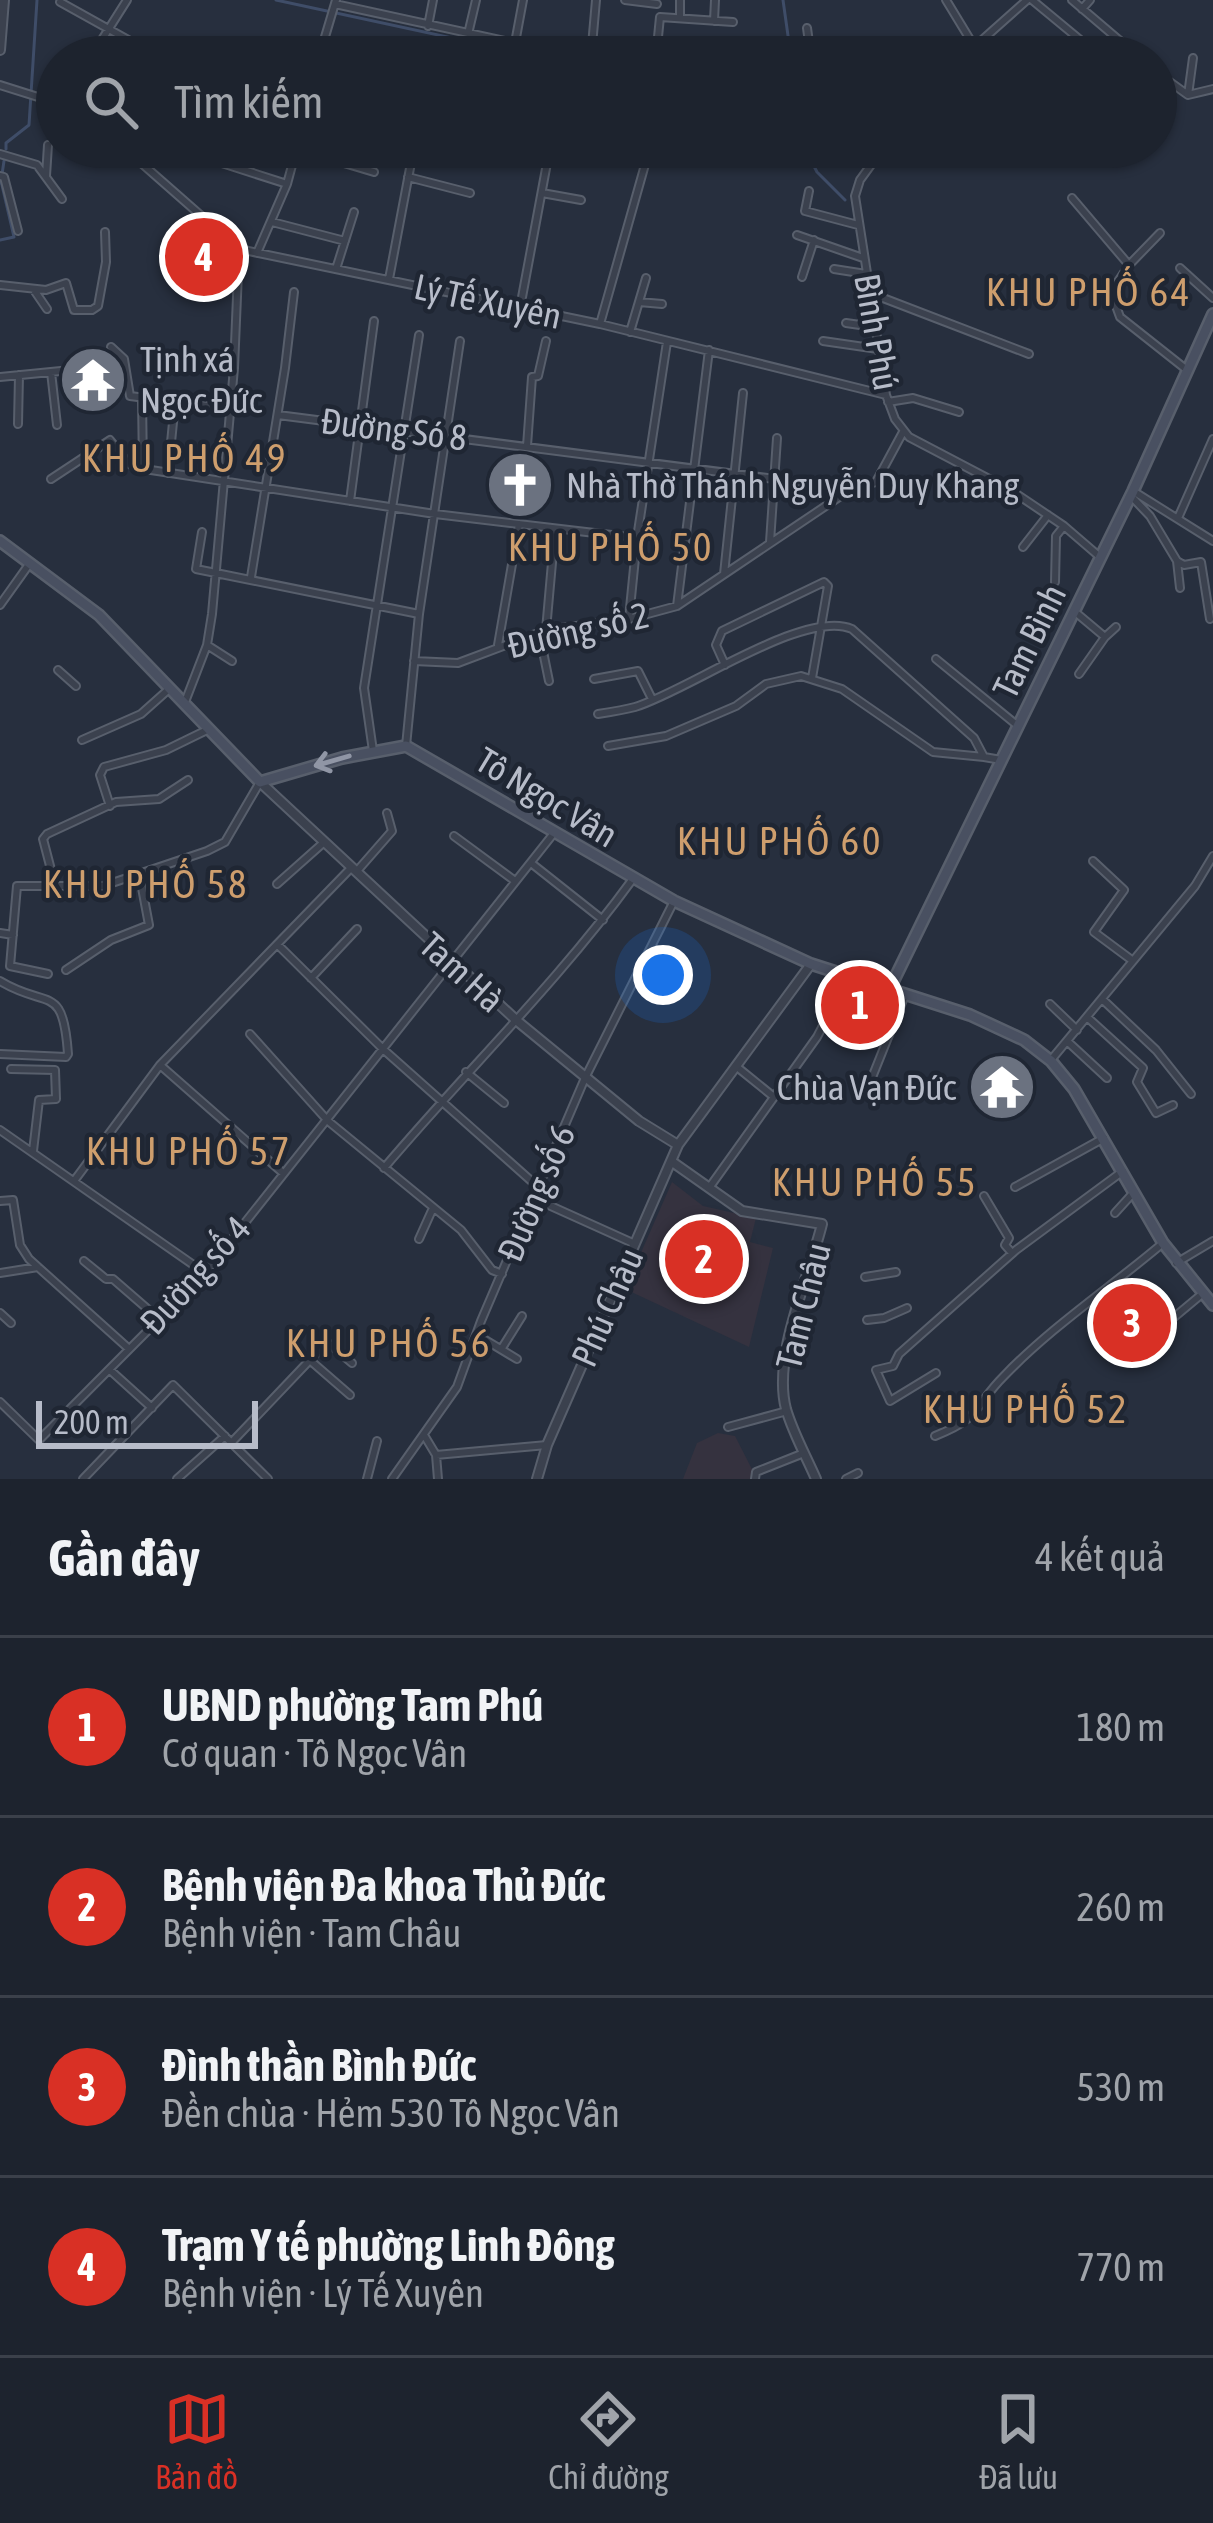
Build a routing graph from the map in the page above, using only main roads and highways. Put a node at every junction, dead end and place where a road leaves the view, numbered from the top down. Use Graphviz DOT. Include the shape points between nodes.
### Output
graph roads {
  1 [pos="1212,320"];
  2 [pos="0,541"];
  3 [pos="889,990"];
  4 [pos="1213,1305"];
  1 -- 3 [label="main road, Tam Bình"];
  3 -- 2 [label="main road, Tô Ngọc Vân, one-way" via="811,964 632,880 406,746 260,782 98,615"];
  3 -- 4 [label="main road, Tô Ngọc Vân" via="1005,1030 1051,1061 1176,1263"];
}
